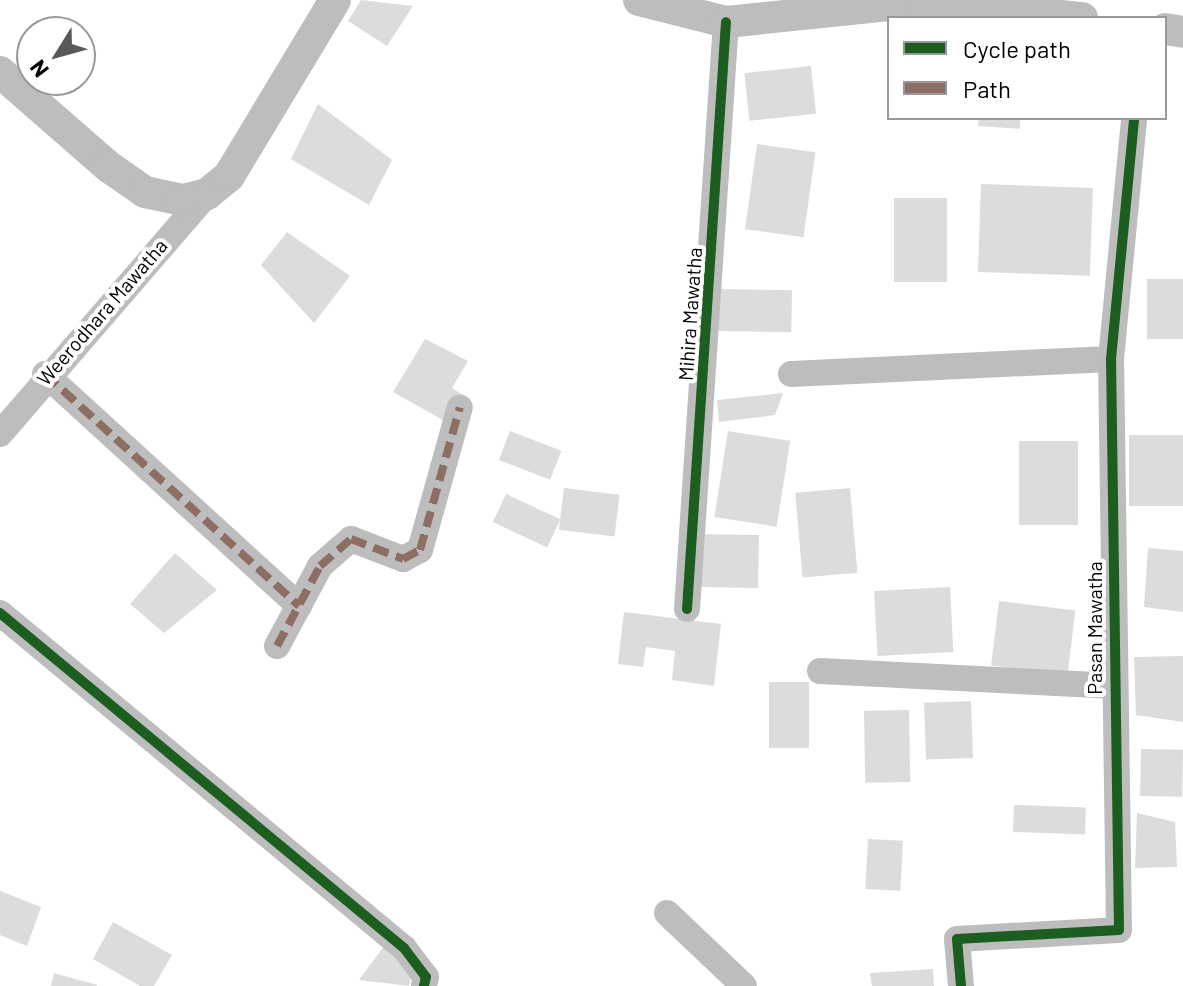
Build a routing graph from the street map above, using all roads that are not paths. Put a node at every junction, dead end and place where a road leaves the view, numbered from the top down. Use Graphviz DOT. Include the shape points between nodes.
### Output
graph roads {
  1 [pos="335,0"];
  2 [pos="639,0"];
  3 [pos="1072,11"];
  4 [pos="726,22"];
  5 [pos="0,72"];
  6 [pos="1134,120"];
  7 [pos="207,194"];
  8 [pos="1111,359"];
  9 [pos="45,374"];
  10 [pos="791,374"];
  11 [pos="460,407"];
  12 [pos="0,434"];
  13 [pos="299,606"];
  14 [pos="687,609"];
  15 [pos="0,613"];
  16 [pos="277,646"];
  17 [pos="820,671"];
  18 [pos="1112,686"];
  19 [pos="667,913"];
  20 [pos="424,986"];
  21 [pos="744,986"];
  22 [pos="961,986"];
  1 -- 7 [label="street" via="250,145"];
  2 -- 4 [label="street"];
  3 -- 4 [label="street" via="921,2"];
  4 -- 14 [label="street, Mihira Mawatha"];
  5 -- 7 [label="street" via="145,192 183,200"];
  6 -- 8 [label="street, Pasan Mawatha"];
  7 -- 9 [label="street, Weerodhara Mawatha"];
  8 -- 10 [label="street"];
  8 -- 18 [label="street, Pasan Mawatha"];
  9 -- 12 [label="street, Weerodhara Mawatha"];
  9 -- 13 [label="street"];
  11 -- 13 [label="street" via="420,550 403,559 351,539 320,566"];
  13 -- 16 [label="street"];
  15 -- 20 [label="street" via="404,948 426,977"];
  17 -- 18 [label="street"];
  18 -- 22 [label="street, Pasan Mawatha" via="1119,930 957,939"];
  19 -- 21 [label="street"];
}
